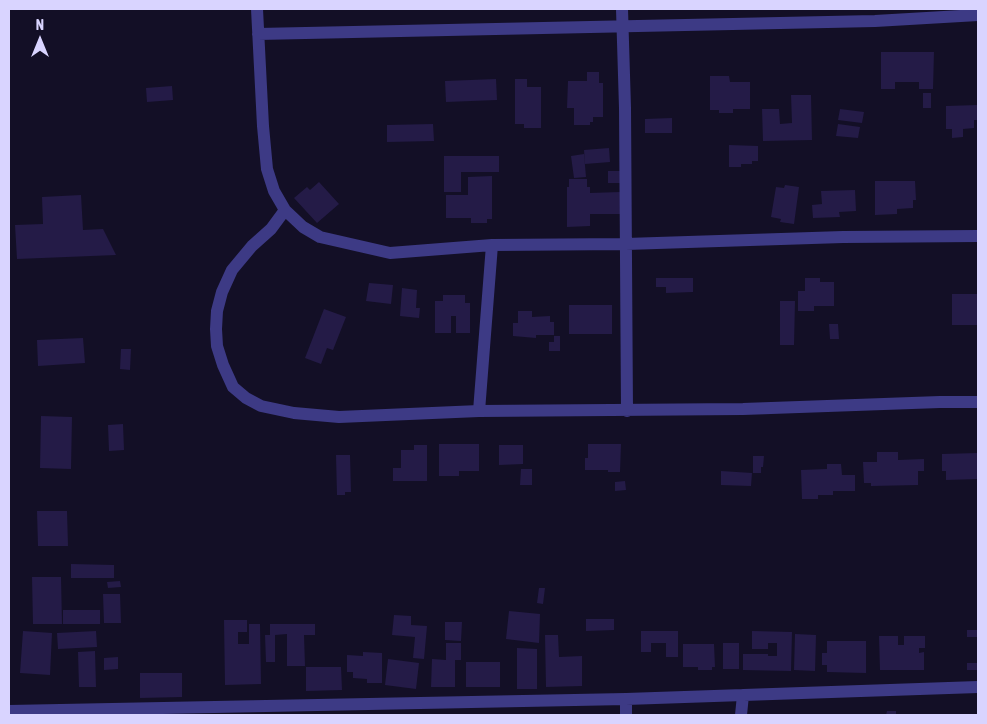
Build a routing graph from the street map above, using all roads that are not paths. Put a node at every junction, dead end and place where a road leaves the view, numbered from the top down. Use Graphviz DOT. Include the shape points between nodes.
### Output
graph roads {
  1 [pos="257,9"];
  2 [pos="622,9"];
  3 [pos="978,15"];
  4 [pos="622,25"];
  5 [pos="258,34"];
  6 [pos="285,210"];
  7 [pos="978,236"];
  8 [pos="626,244"];
  9 [pos="492,245"];
  10 [pos="978,402"];
  11 [pos="626,410"];
  12 [pos="479,411"];
  13 [pos="978,687"];
  14 [pos="743,694"];
  15 [pos="626,699"];
  16 [pos="9,711"];
  17 [pos="626,715"];
  18 [pos="742,715"];
  1 -- 5 [label="street"];
  2 -- 4 [label="street"];
  3 -- 4 [label="street" via="875,21"];
  4 -- 5 [label="street"];
  4 -- 8 [label="street"];
  5 -- 6 [label="street" via="267,169"];
  6 -- 9 [label="street" via="320,236 390,252"];
  6 -- 12 [label="street" via="232,270 222,292 217,311 217,346 233,386 261,406 294,413 339,417"];
  7 -- 8 [label="street"];
  8 -- 9 [label="street"];
  8 -- 11 [label="street"];
  9 -- 12 [label="street"];
  10 -- 11 [label="street"];
  11 -- 12 [label="street"];
  13 -- 14 [label="street"];
  14 -- 15 [label="street"];
  14 -- 18 [label="street"];
  15 -- 16 [label="street"];
  15 -- 17 [label="street"];
}
